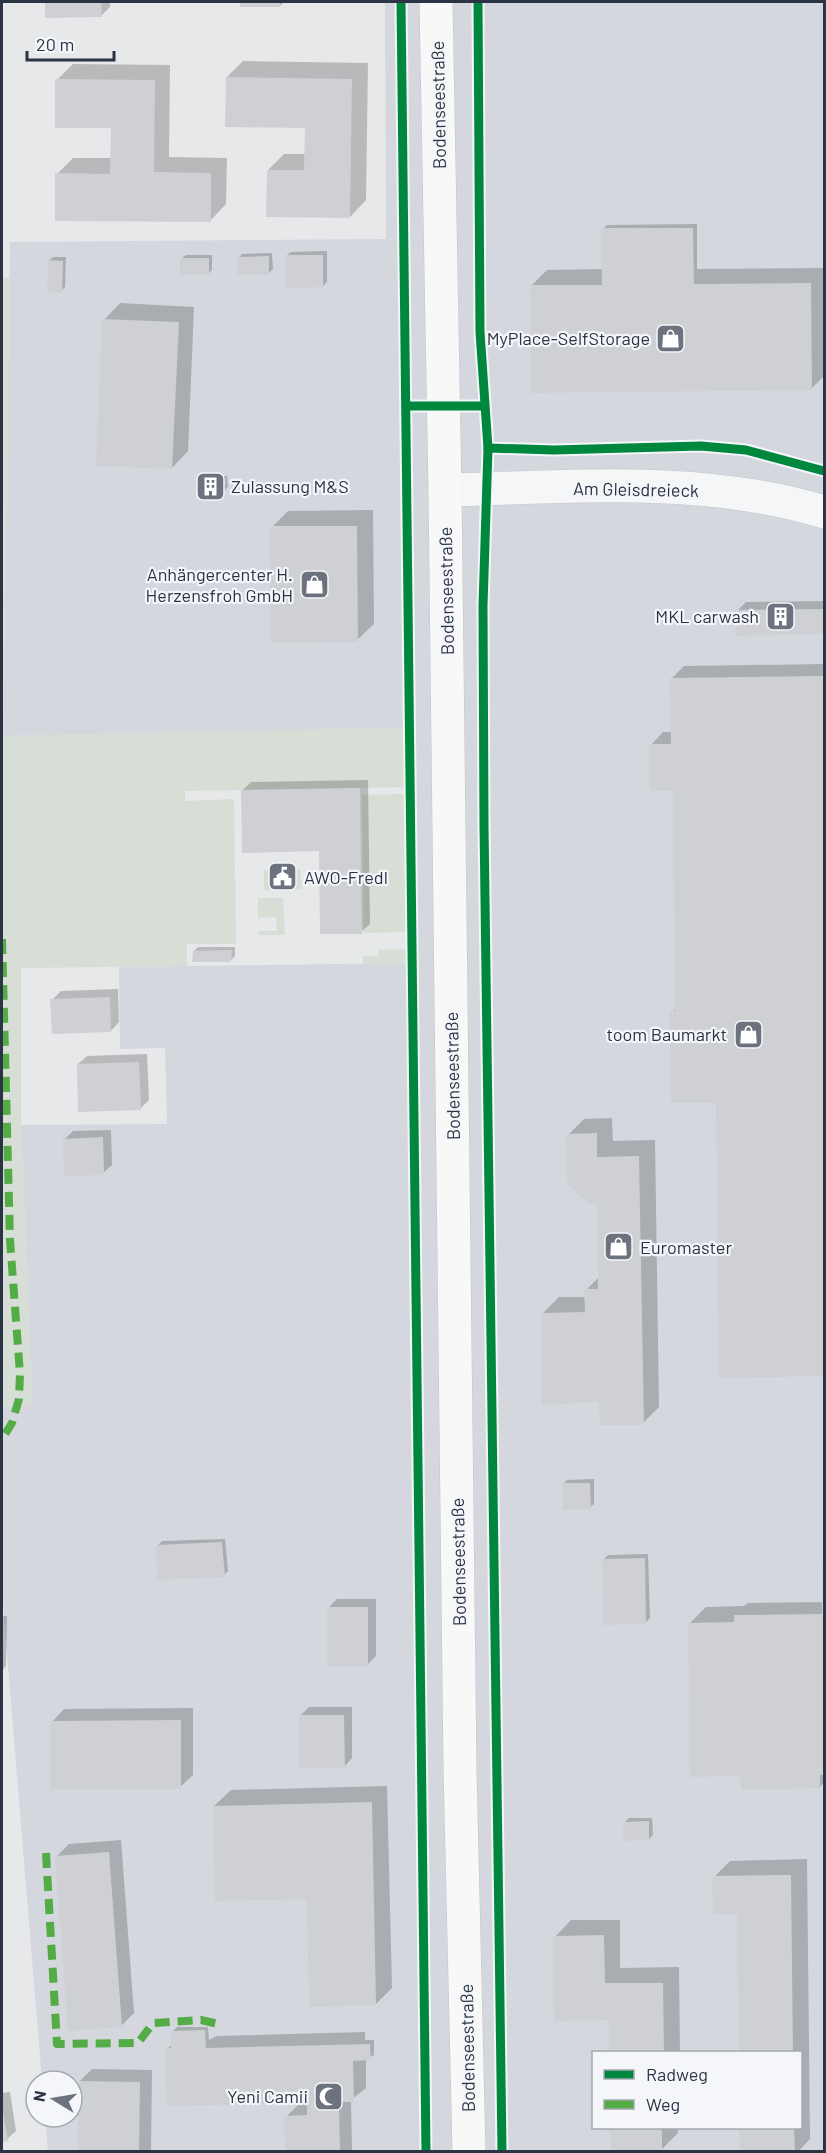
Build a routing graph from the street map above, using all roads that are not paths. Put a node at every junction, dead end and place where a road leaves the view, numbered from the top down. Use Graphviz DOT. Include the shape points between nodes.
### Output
graph roads {
  1 [pos="436,2"];
  2 [pos="445,490"];
  3 [pos="825,512"];
  4 [pos="469,2151"];
  1 -- 2 [label="main road, Bodenseestraße"];
  2 -- 3 [label="street, Am Gleisdreieck" via="641,487 734,491"];
  2 -- 4 [label="main road, Bodenseestraße"];
}
